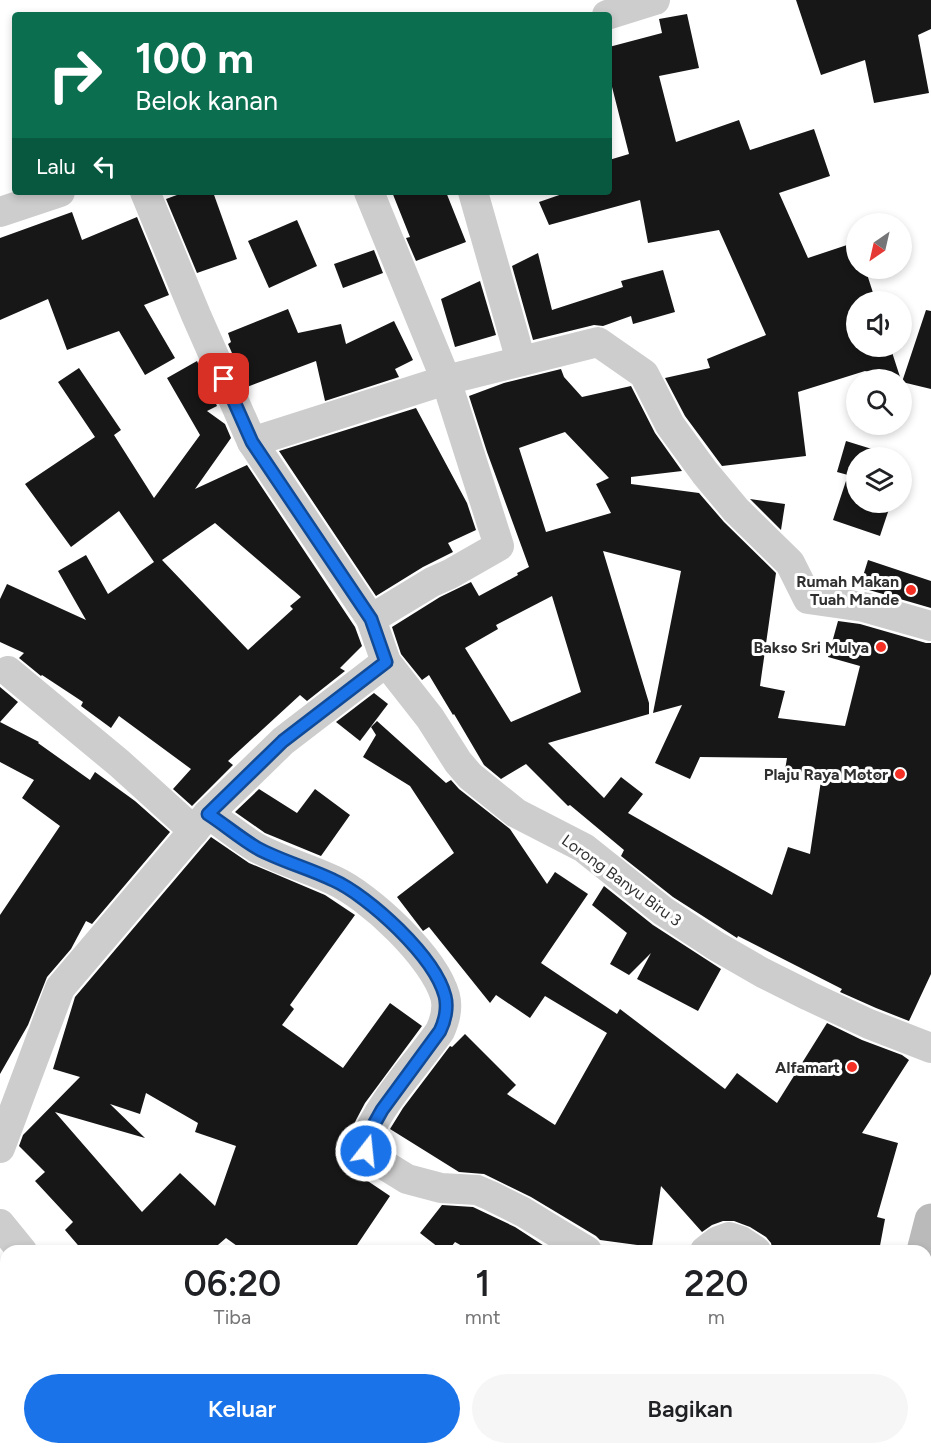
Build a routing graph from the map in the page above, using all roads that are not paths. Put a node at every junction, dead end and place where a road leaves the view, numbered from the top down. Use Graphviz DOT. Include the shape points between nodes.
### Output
graph roads {
  1 [pos="655,0"];
  2 [pos="612,13"];
  3 [pos="51,195"];
  4 [pos="146,195"];
  5 [pos="370,195"];
  6 [pos="474,195"];
  7 [pos="0,212"];
  8 [pos="521,361"];
  9 [pos="447,380"];
  10 [pos="252,442"];
  11 [pos="371,619"];
  12 [pos="931,626"];
  13 [pos="386,662"];
  14 [pos="8,671"];
  15 [pos="201,823"];
  16 [pos="931,1048"];
  17 [pos="0,1148"];
  18 [pos="931,1220"];
  19 [pos="0,1224"];
  20 [pos="17,1245"];
  21 [pos="577,1245"];
  22 [pos="713,1245"];
  23 [pos="747,1245"];
  24 [pos="925,1245"];
  1 -- 2 [label="street"];
  3 -- 7 [label="street"];
  4 -- 10 [label="street, Lorong Banyu Biru 3"];
  5 -- 9 [label="street"];
  6 -- 8 [label="street"];
  8 -- 9 [label="street"];
  8 -- 12 [label="street" via="598,342 644,374 670,425 736,510 790,563 808,599 864,607"];
  9 -- 10 [label="street"];
  9 -- 11 [label="street" via="499,546"];
  10 -- 11 [label="street, Lorong Banyu Biru 3"];
  11 -- 13 [label="street, Lorong Banyu Biru 3"];
  13 -- 15 [label="street" via="283,741"];
  13 -- 16 [label="street, Lorong Banyu Biru 3" via="470,776 516,813 584,848 663,911 763,973 869,1024"];
  14 -- 15 [label="street" via="119,763"];
  15 -- 17 [label="street" via="60,988"];
  15 -- 21 [label="street" via="334,880 368,902 419,952 440,984 446,1004 444,1022 367,1137 364,1144 368,1154 407,1179 441,1188 477,1190 491,1196"];
  18 -- 24 [label="main road"];
  19 -- 20 [label="street"];
  22 -- 23 [label="street" via="729,1237"];
}
